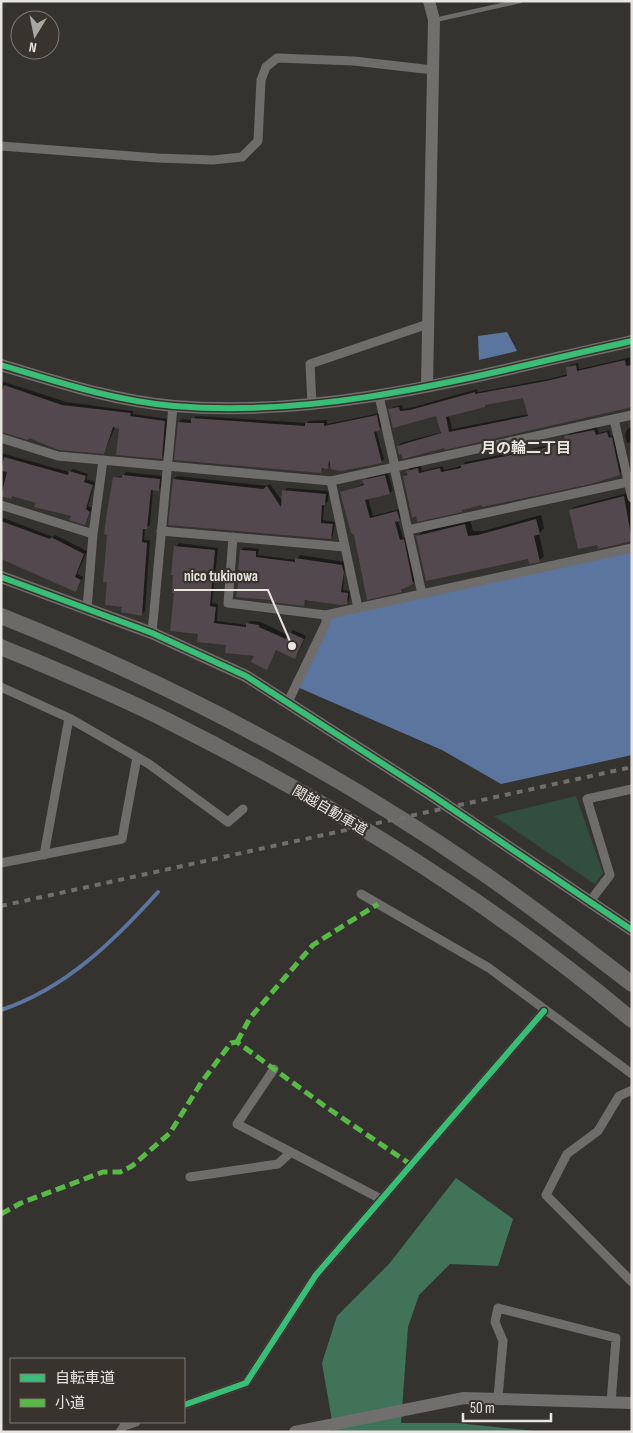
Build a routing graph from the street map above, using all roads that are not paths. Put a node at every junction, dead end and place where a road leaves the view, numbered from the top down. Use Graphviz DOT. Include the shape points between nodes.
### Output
graph roads {
  1 [pos="429,1"];
  2 [pos="520,1"];
  3 [pos="434,20"];
  4 [pos="432,70"];
  5 [pos="1,146"];
  6 [pos="428,324"];
  7 [pos="632,341"];
  8 [pos="2,368"];
  9 [pos="427,386"];
  10 [pos="379,396"];
  11 [pos="312,405"];
  12 [pos="172,406"];
  13 [pos="632,415"];
  14 [pos="614,419"];
  15 [pos="1,438"];
  16 [pos="103,460"];
  17 [pos="167,466"];
  18 [pos="395,467"];
  19 [pos="331,481"];
  20 [pos="628,482"];
  21 [pos="632,498"];
  22 [pos="1,505"];
  23 [pos="408,530"];
  24 [pos="161,531"];
  25 [pos="93,534"];
  26 [pos="233,537"];
  27 [pos="345,547"];
  28 [pos="632,548"];
  29 [pos="1,577"];
  30 [pos="422,594"];
  31 [pos="358,608"];
  32 [pos="87,609"];
  33 [pos="326,615"];
  34 [pos="1,616"];
  35 [pos="152,633"];
  36 [pos="1,647"];
  37 [pos="1,687"];
  38 [pos="288,702"];
  39 [pos="69,718"];
  40 [pos="137,757"];
  41 [pos="632,789"];
  42 [pos="243,809"];
  43 [pos="44,855"];
  44 [pos="1,863"];
  45 [pos="361,894"];
  46 [pos="591,900"];
  47 [pos="632,930"];
  48 [pos="632,984"];
  49 [pos="544,1011"];
  50 [pos="632,1020"];
  51 [pos="274,1069"];
  52 [pos="632,1074"];
  53 [pos="632,1090"];
  54 [pos="291,1152"];
  55 [pos="190,1177"];
  56 [pos="381,1199"];
  57 [pos="632,1282"];
  58 [pos="498,1397"];
  59 [pos="610,1403"];
  60 [pos="632,1403"];
  61 [pos="185,1405"];
  62 [pos="133,1423"];
  63 [pos="120,1432"];
  64 [pos="295,1432"];
  1 -- 3 [label="street"];
  2 -- 3 [label="lane"];
  3 -- 4 [label="street"];
  4 -- 5 [label="street" via="354,61 277,58 266,67 262,80 258,140 242,157 213,160 157,158"];
  4 -- 6 [label="street"];
  6 -- 9 [label="street"];
  6 -- 11 [label="street" via="310,364"];
  7 -- 9 [label="street"];
  8 -- 12 [label="street" via="104,395"];
  9 -- 10 [label="street"];
  10 -- 11 [label="street"];
  10 -- 18 [label="street"];
  11 -- 12 [label="street" via="252,410"];
  12 -- 17 [label="street"];
  13 -- 14 [label="street"];
  14 -- 18 [label="street"];
  14 -- 20 [label="street"];
  15 -- 16 [label="street" via="58,456"];
  16 -- 17 [label="street"];
  16 -- 25 [label="street"];
  17 -- 19 [label="street"];
  17 -- 24 [label="street"];
  18 -- 19 [label="street"];
  18 -- 23 [label="street"];
  19 -- 27 [label="street"];
  20 -- 21 [label="street"];
  20 -- 23 [label="street"];
  22 -- 25 [label="street"];
  23 -- 30 [label="street"];
  24 -- 26 [label="street"];
  24 -- 35 [label="street"];
  25 -- 32 [label="street"];
  26 -- 27 [label="street"];
  26 -- 33 [label="street" via="228,603"];
  27 -- 31 [label="street"];
  28 -- 30 [label="street"];
  29 -- 32 [label="street"];
  30 -- 31 [label="street"];
  31 -- 33 [label="street"];
  32 -- 35 [label="street"];
  33 -- 38 [label="street" via="326,623"];
  34 -- 48 [label="highway, 関越自動車道" via="121,667 281,748 424,834 546,918"];
  35 -- 38 [label="street" via="246,676"];
  36 -- 50 [label="highway, 関越自動車道" via="168,721 246,761 352,823 466,895"];
  37 -- 39 [label="street"];
  38 -- 46 [label="street"];
  39 -- 40 [label="street"];
  39 -- 43 [label="street"];
  40 -- 42 [label="street" via="228,822"];
  40 -- 43 [label="street" via="122,839"];
  41 -- 46 [label="street" via="587,799 610,875"];
  43 -- 44 [label="street"];
  45 -- 49 [label="street" via="489,968"];
  46 -- 47 [label="street"];
  49 -- 52 [label="street"];
  49 -- 56 [label="street"];
  51 -- 54 [label="street" via="237,1124"];
  53 -- 57 [label="street" via="619,1096 598,1131 567,1154 546,1195"];
  54 -- 55 [label="street" via="278,1164"];
  54 -- 56 [label="street"];
  56 -- 61 [label="street" via="316,1275 246,1383"];
  58 -- 59 [label="street"];
  58 -- 59 [label="street" via="503,1341 495,1322 498,1308 616,1338"];
  58 -- 64 [label="street" via="464,1398"];
  59 -- 60 [label="street"];
  62 -- 63 [label="street" via="124,1426"];
}
